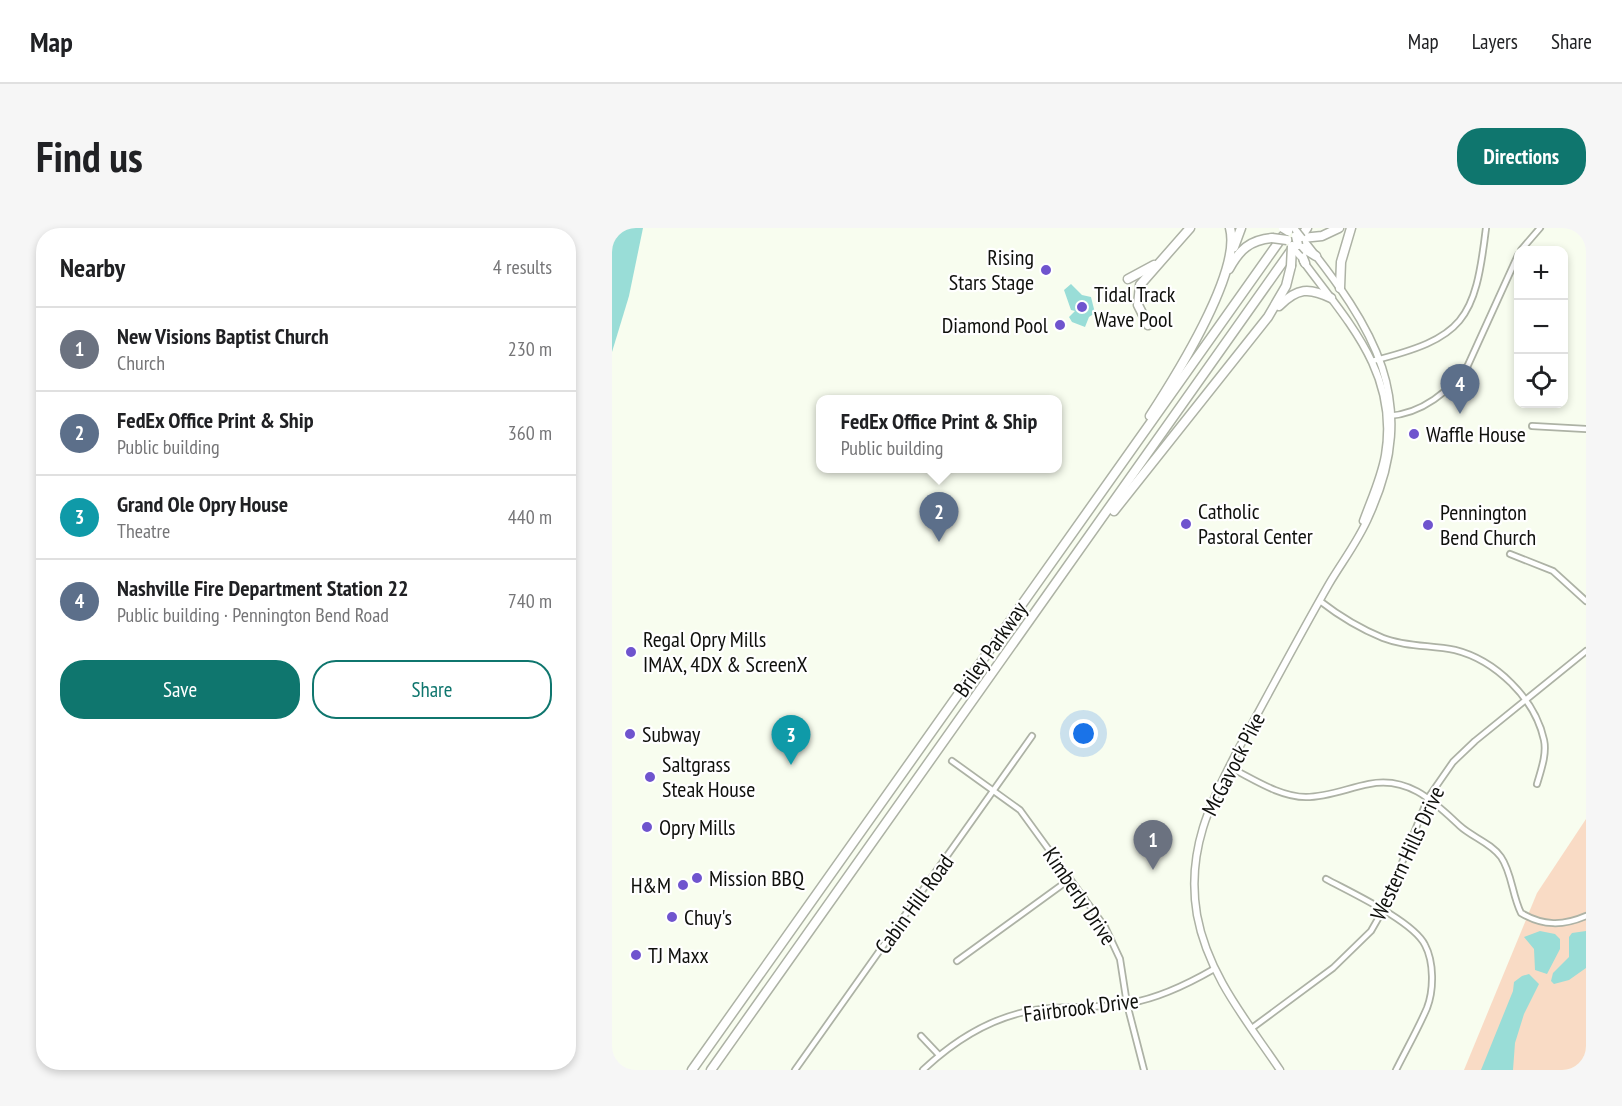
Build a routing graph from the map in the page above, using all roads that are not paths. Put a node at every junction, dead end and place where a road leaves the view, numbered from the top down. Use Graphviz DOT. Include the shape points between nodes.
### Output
graph roads {
  1 [pos="1190,228"];
  2 [pos="1230,228"];
  3 [pos="1241,228"];
  4 [pos="1307,228"];
  5 [pos="1339,228"];
  6 [pos="1352,228"];
  7 [pos="1486,228"];
  8 [pos="1540,228"];
  9 [pos="1295,240"];
  10 [pos="1524,246"];
  11 [pos="1228,255"];
  12 [pos="1316,256"];
  13 [pos="1160,262"];
  14 [pos="1514,264"];
  15 [pos="1222,278"];
  16 [pos="1128,279"];
  17 [pos="1340,288"];
  18 [pos="1331,298"];
  19 [pos="1268,317"];
  20 [pos="1148,325"];
  21 [pos="1376,360"];
  22 [pos="1389,416"];
  23 [pos="1532,426"];
  24 [pos="1586,429"];
  25 [pos="1102,490"];
  26 [pos="1510,554"];
  27 [pos="1047,597"];
  28 [pos="1320,601"];
  29 [pos="1586,601"];
  30 [pos="1586,651"];
  31 [pos="1524,701"];
  32 [pos="1032,736"];
  33 [pos="952,761"];
  34 [pos="1229,767"];
  35 [pos="1537,784"];
  36 [pos="995,790"];
  37 [pos="1428,798"];
  38 [pos="1070,879"];
  39 [pos="1326,879"];
  40 [pos="1383,910"];
  41 [pos="1586,916"];
  42 [pos="957,961"];
  43 [pos="1214,969"];
  44 [pos="1127,1004"];
  45 [pos="1252,1028"];
  46 [pos="921,1036"];
  47 [pos="939,1054"];
  48 [pos="692,1070"];
  49 [pos="711,1070"];
  50 [pos="795,1070"];
  51 [pos="923,1070"];
  52 [pos="1144,1070"];
  53 [pos="1280,1070"];
  54 [pos="1395,1070"];
  1 -- 13 [label="highway"];
  2 -- 11 [label="highway"];
  3 -- 11 [label="highway"];
  4 -- 27 [label="highway, Briley Parkway"];
  5 -- 9 [label="highway"];
  6 -- 17 [label="highway" via="1341,262"];
  7 -- 21 [label="street" via="1479,282 1470,306 1457,324 1429,344"];
  8 -- 10 [label="street"];
  9 -- 12 [label="highway"];
  9 -- 15 [label="highway, bridge" via="1256,241 1241,249"];
  9 -- 18 [label="main road, McGavock Pike"];
  9 -- 19 [label="highway, bridge" via="1286,286"];
  9 -- 25 [label="highway, Briley Parkway"];
  11 -- 15 [label="highway"];
  12 -- 17 [label="main road, McGavock Pike"];
  13 -- 16 [label="highway"];
  13 -- 20 [label="highway" via="1138,292 1138,305"];
  14 -- 22 [label="street" via="1459,378 1426,405"];
  15 -- 25 [label="highway" via="1187,359"];
  17 -- 21 [label="main road, McGavock Pike" via="1361,318"];
  18 -- 19 [label="highway" via="1312,290 1300,291 1290,295"];
  18 -- 21 [label="main road, McGavock Pike"];
  19 -- 27 [label="highway"];
  21 -- 22 [label="main road, McGavock Pike"];
  21 -- 22 [label="main road, McGavock Pike" via="1389,394"];
  22 -- 28 [label="main road, McGavock Pike" via="1385,454 1359,532"];
  23 -- 24 [label="street"];
  25 -- 48 [label="highway, Briley Parkway"];
  26 -- 29 [label="street" via="1553,571"];
  27 -- 49 [label="highway, Briley Parkway"];
  28 -- 31 [label="street" via="1384,639 1455,650 1492,666"];
  28 -- 34 [label="main road, McGavock Pike"];
  30 -- 31 [label="street, Western Hills Drive"];
  31 -- 35 [label="street" via="1536,715 1544,741"];
  31 -- 37 [label="street, Western Hills Drive" via="1453,762"];
  32 -- 36 [label="street, Cabin Hill Road"];
  33 -- 36 [label="street, Kimberly Drive"];
  34 -- 37 [label="street" via="1276,790 1304,797 1385,783 1405,786"];
  34 -- 43 [label="main road, McGavock Pike" via="1204,817 1195,868 1197,911"];
  36 -- 38 [label="street, Kimberly Drive" via="1020,810"];
  36 -- 50 [label="street, Cabin Hill Road"];
  37 -- 40 [label="street, Western Hills Drive"];
  37 -- 41 [label="street" via="1501,857 1521,913 1560,925"];
  38 -- 42 [label="street"];
  38 -- 44 [label="street, Kimberly Drive" via="1105,927 1120,959"];
  39 -- 40 [label="street"];
  40 -- 45 [label="street, Western Hills Drive" via="1371,931 1333,968"];
  40 -- 54 [label="street" via="1425,945 1433,984 1427,1007"];
  43 -- 44 [label="street, Fairbrook Drive" via="1173,989"];
  43 -- 45 [label="main road, McGavock Pike"];
  44 -- 47 [label="street, Fairbrook Drive" via="1017,1014 974,1031"];
  44 -- 52 [label="street, Kimberly Drive"];
  45 -- 53 [label="main road, McGavock Pike"];
  46 -- 47 [label="street"];
  47 -- 51 [label="street, Fairbrook Drive"];
}
